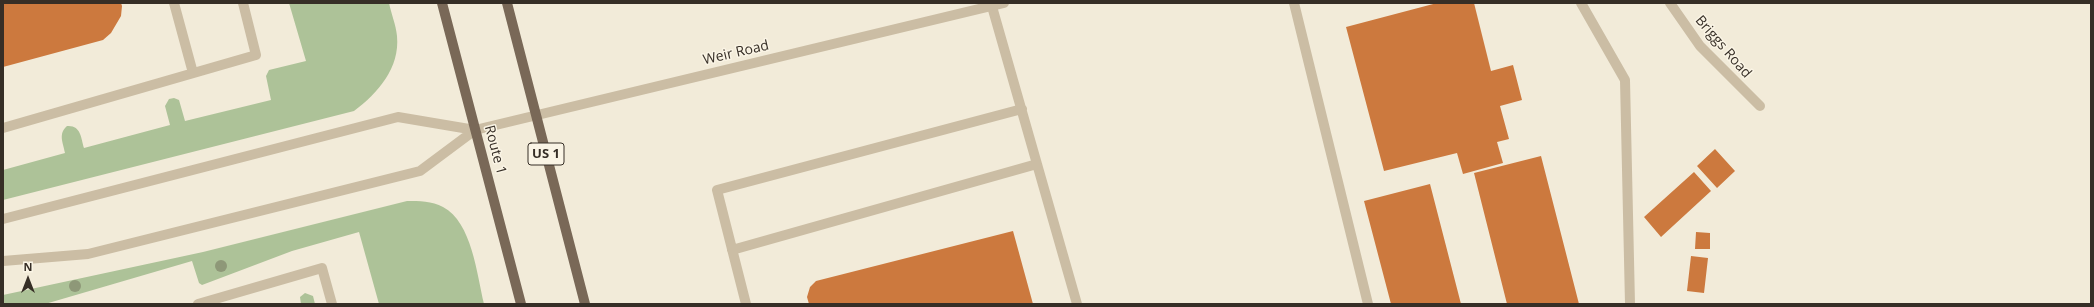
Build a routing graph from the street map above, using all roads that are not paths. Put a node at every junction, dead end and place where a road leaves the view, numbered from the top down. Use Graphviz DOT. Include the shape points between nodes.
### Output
graph roads {
  1 [pos="174,3"];
  2 [pos="243,3"];
  3 [pos="442,3"];
  4 [pos="507,3"];
  5 [pos="1004,3"];
  6 [pos="1294,3"];
  7 [pos="1581,3"];
  8 [pos="1670,3"];
  9 [pos="992,4"];
  10 [pos="193,73"];
  11 [pos="1760,106"];
  12 [pos="1022,109"];
  13 [pos="536,116"];
  14 [pos="3,128"];
  15 [pos="475,130"];
  16 [pos="1037,164"];
  17 [pos="3,219"];
  18 [pos="732,250"];
  19 [pos="3,261"];
  20 [pos="198,304"];
  21 [pos="332,304"];
  22 [pos="521,304"];
  23 [pos="585,304"];
  24 [pos="746,304"];
  25 [pos="1077,304"];
  26 [pos="1368,304"];
  27 [pos="1630,304"];
  1 -- 10 [label="street"];
  2 -- 10 [label="street" via="256,55"];
  3 -- 15 [label="main road, Route 1"];
  4 -- 13 [label="main road, US 1"];
  5 -- 9 [label="street, Weir Road"];
  6 -- 26 [label="street"];
  7 -- 27 [label="street" via="1624,80"];
  8 -- 11 [label="street, Briggs Road" via="1700,46"];
  9 -- 12 [label="street"];
  9 -- 13 [label="street, Weir Road"];
  10 -- 14 [label="street"];
  12 -- 16 [label="street"];
  12 -- 18 [label="street" via="717,190"];
  13 -- 15 [label="street, Weir Road"];
  13 -- 23 [label="main road, US 1"];
  15 -- 17 [label="street" via="398,117"];
  15 -- 19 [label="street" via="420,171 88,254"];
  15 -- 22 [label="main road, Route 1"];
  16 -- 18 [label="street"];
  16 -- 25 [label="street"];
  18 -- 24 [label="street"];
  20 -- 21 [label="street" via="322,268"];
}
